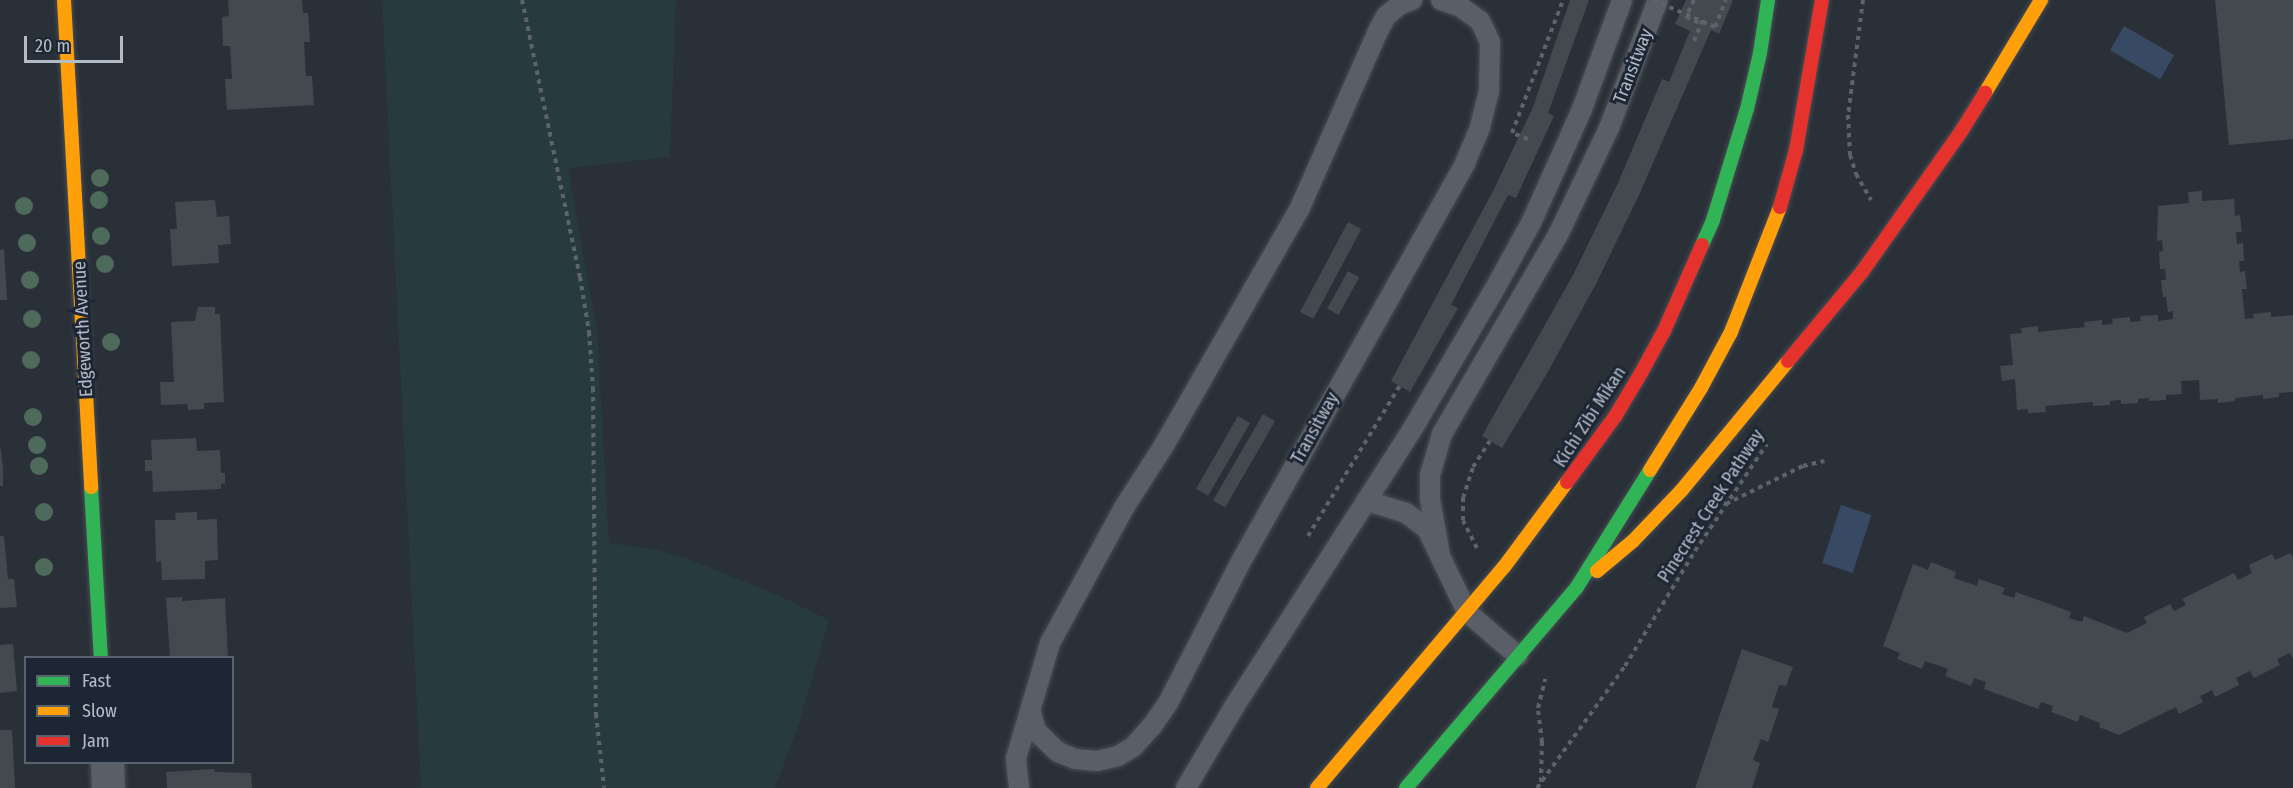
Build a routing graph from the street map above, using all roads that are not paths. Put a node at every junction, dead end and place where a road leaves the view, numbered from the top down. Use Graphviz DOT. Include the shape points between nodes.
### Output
graph roads {
  1 [pos="64,0"];
  2 [pos="1412,0"];
  3 [pos="1441,0"];
  4 [pos="1622,0"];
  5 [pos="1658,0"];
  6 [pos="1768,0"];
  7 [pos="1822,0"];
  8 [pos="2041,0"];
  9 [pos="1367,501"];
  10 [pos="1440,555"];
  11 [pos="1577,587"];
  12 [pos="1467,612"];
  13 [pos="101,656"];
  14 [pos="1518,656"];
  15 [pos="1031,713"];
  16 [pos="107,764"];
  17 [pos="108,788"];
  18 [pos="1019,788"];
  19 [pos="1186,788"];
  20 [pos="1317,788"];
  21 [pos="1406,788"];
  1 -- 13 [label="main road, Edgeworth Avenue"];
  2 -- 15 [label="lane" via="1386,16 1299,210 1068,609 1041,669"];
  3 -- 15 [label="lane, Transitway" via="1461,7 1480,21 1490,42 1489,92 1480,127 1466,163 1244,556 1168,703 1133,747 1097,761 1058,752 1036,730"];
  4 -- 9 [label="lane, Transitway" via="1582,109 1531,223 1456,358"];
  5 -- 10 [label="lane, Transitway" via="1609,128 1558,235 1442,434 1430,475"];
  6 -- 12 [label="main road, Kichi Zībī Mīkan" via="1760,53 1730,169 1713,220 1664,331 1616,415 1555,501"];
  7 -- 11 [label="main road" via="1796,150 1778,214 1731,332 1677,429"];
  8 -- 11 [label="main road" via="1962,130 1862,272 1681,491 1633,541"];
  9 -- 10 [label="lane, Transitway" via="1406,513 1427,530"];
  9 -- 19 [label="lane, Transitway"];
  10 -- 12 [label="lane, Transitway"];
  11 -- 14 [label="main road"];
  12 -- 14 [label="lane, Transitway"];
  12 -- 20 [label="main road, Kichi Zībī Mīkan"];
  14 -- 21 [label="main road"];
  15 -- 18 [label="lane" via="1016,758"];
  16 -- 17 [label="street"];
}
